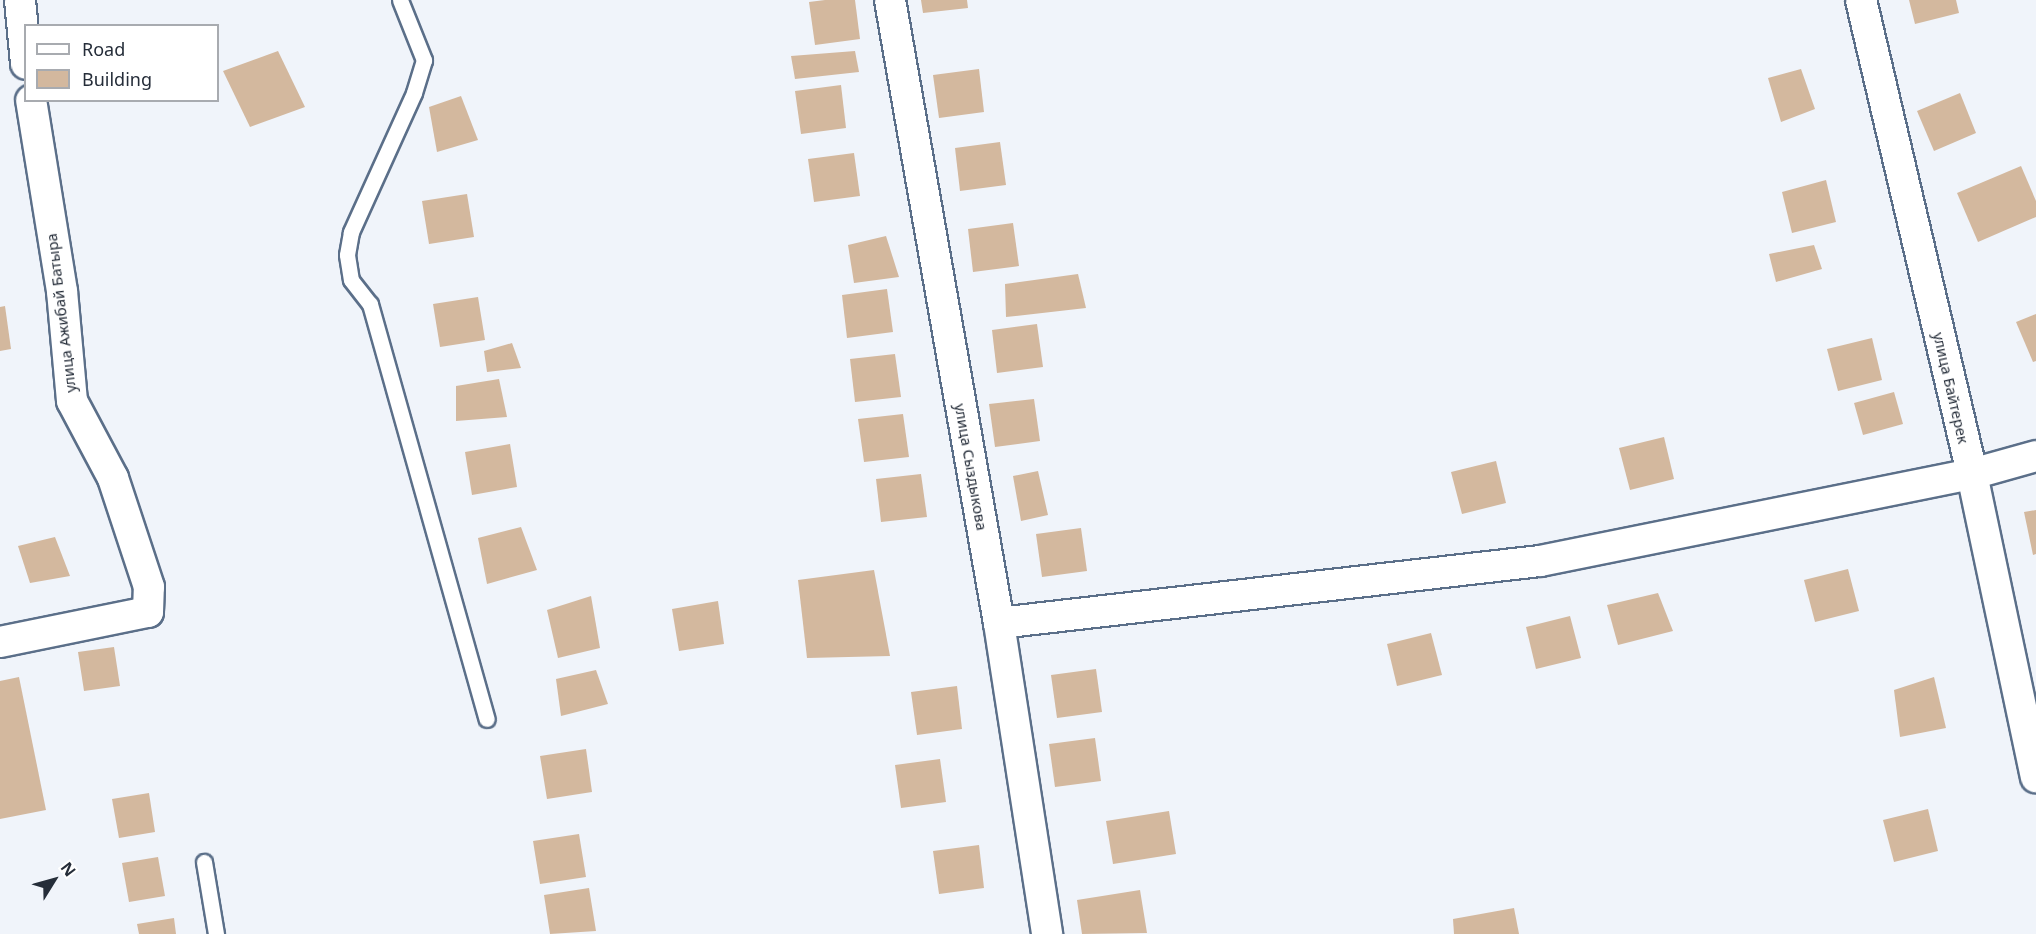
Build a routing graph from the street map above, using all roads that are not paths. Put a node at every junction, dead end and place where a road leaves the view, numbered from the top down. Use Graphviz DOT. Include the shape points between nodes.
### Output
graph roads {
  1 [pos="20,0"];
  2 [pos="400,0"];
  3 [pos="890,0"];
  4 [pos="1861,0"];
  5 [pos="24,43"];
  6 [pos="31,102"];
  7 [pos="2036,456"];
  8 [pos="1971,474"];
  9 [pos="999,623"];
  10 [pos="0,642"];
  11 [pos="487,719"];
  12 [pos="2036,777"];
  13 [pos="204,862"];
  14 [pos="216,934"];
  15 [pos="1047,934"];
  1 -- 5 [label="street"];
  2 -- 11 [label="lane" via="423,60 414,93 351,231 347,255 351,280 370,304"];
  3 -- 9 [label="street, улица Сыздыкова"];
  4 -- 8 [label="street, улица Байтерек"];
  6 -- 10 [label="street, улица Ажибай Батыра" via="62,291 72,401 113,478 149,587 148,612"];
  7 -- 8 [label="street"];
  8 -- 9 [label="street" via="1540,561"];
  8 -- 12 [label="street, улица Байтерек"];
  9 -- 15 [label="street, улица Сыздыкова"];
  13 -- 14 [label="lane"];
}
